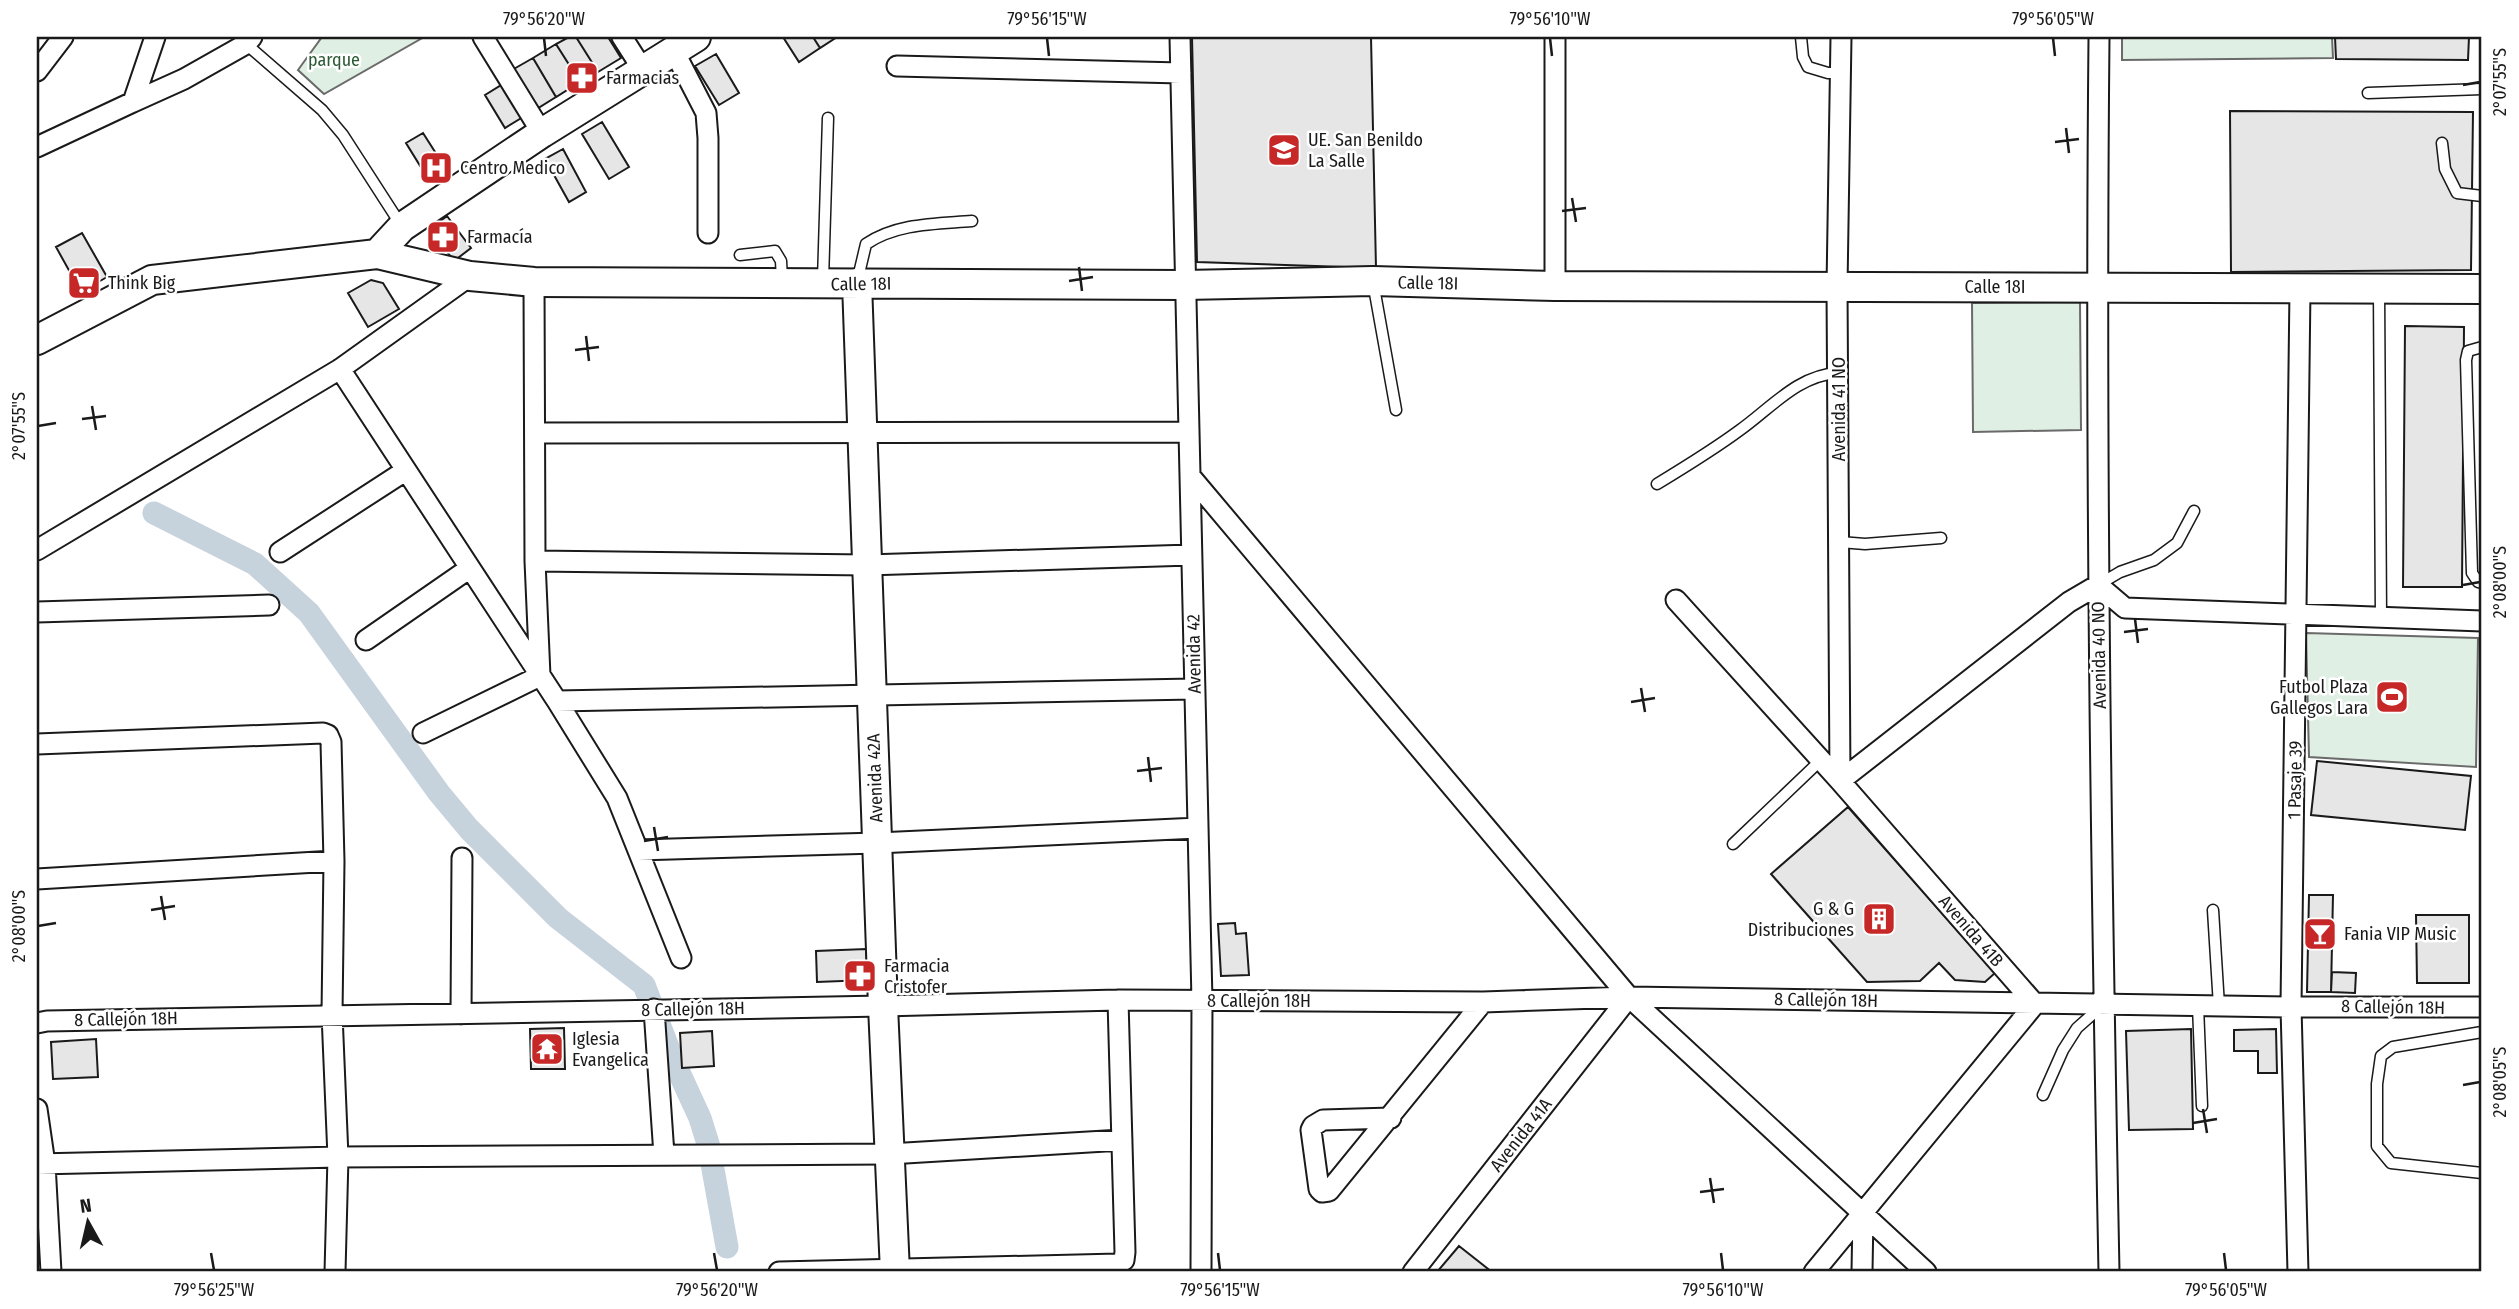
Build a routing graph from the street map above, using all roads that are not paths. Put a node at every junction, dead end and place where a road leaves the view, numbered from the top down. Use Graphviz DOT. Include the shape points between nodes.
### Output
graph roads {
  1 [pos="63,37"];
  2 [pos="155,37"];
  3 [pos="483,37"];
  4 [pos="622,37"];
  5 [pos="1180,37"];
  6 [pos="1555,37"];
  7 [pos="1801,37"];
  8 [pos="1841,37"];
  9 [pos="2099,37"];
  10 [pos="249,40"];
  11 [pos="685,44"];
  12 [pos="897,66"];
  13 [pos="643,70"];
  14 [pos="37,71"];
  15 [pos="1181,73"];
  16 [pos="1841,73"];
  17 [pos="2482,89"];
  18 [pos="2368,93"];
  19 [pos="133,102"];
  20 [pos="828,118"];
  21 [pos="542,133"];
  22 [pos="2442,144"];
  23 [pos="37,148"];
  24 [pos="2482,195"];
  25 [pos="972,221"];
  26 [pos="402,227"];
  27 [pos="708,233"];
  28 [pos="377,254"];
  29 [pos="740,255"];
  30 [pos="470,276"];
  31 [pos="1373,281"];
  32 [pos="534,282"];
  33 [pos="857,283"];
  34 [pos="783,284"];
  35 [pos="823,284"];
  36 [pos="1184,285"];
  37 [pos="1555,286"];
  38 [pos="1837,287"];
  39 [pos="2096,288"];
  40 [pos="2300,289"];
  41 [pos="2482,289"];
  42 [pos="2379,290"];
  43 [pos="37,340"];
  44 [pos="2482,347"];
  45 [pos="340,369"];
  46 [pos="1839,373"];
  47 [pos="1396,410"];
  48 [pos="862,432"];
  49 [pos="1188,432"];
  50 [pos="535,433"];
  51 [pos="405,471"];
  52 [pos="1191,477"];
  53 [pos="1657,484"];
  54 [pos="2194,511"];
  55 [pos="1941,538"];
  56 [pos="1839,542"];
  57 [pos="37,550"];
  58 [pos="280,552"];
  59 [pos="1191,555"];
  60 [pos="535,561"];
  61 [pos="867,565"];
  62 [pos="470,568"];
  63 [pos="2482,583"];
  64 [pos="2098,585"];
  65 [pos="1676,600"];
  66 [pos="269,605"];
  67 [pos="37,612"];
  68 [pos="2298,615"];
  69 [pos="2381,618"];
  70 [pos="2482,621"];
  71 [pos="366,640"];
  72 [pos="540,676"];
  73 [pos="1194,689"];
  74 [pos="872,694"];
  75 [pos="557,701"];
  76 [pos="423,733"];
  77 [pos="37,744"];
  78 [pos="1821,760"];
  79 [pos="1840,781"];
  80 [pos="1198,828"];
  81 [pos="877,843"];
  82 [pos="1733,844"];
  83 [pos="638,850"];
  84 [pos="462,858"];
  85 [pos="334,861"];
  86 [pos="37,879"];
  87 [pos="2213,910"];
  88 [pos="681,958"];
  89 [pos="1629,997"];
  90 [pos="1118,1000"];
  91 [pos="1202,1001"];
  92 [pos="1482,1002"];
  93 [pos="2035,1004"];
  94 [pos="2104,1005"];
  95 [pos="883,1006"];
  96 [pos="2198,1006"];
  97 [pos="2219,1006"];
  98 [pos="2291,1007"];
  99 [pos="2482,1007"];
  100 [pos="654,1009"];
  101 [pos="332,1014"];
  102 [pos="460,1014"];
  103 [pos="37,1023"];
  104 [pos="2482,1032"];
  105 [pos="2042,1095"];
  106 [pos="2202,1107"];
  107 [pos="37,1110"];
  108 [pos="1391,1118"];
  109 [pos="1122,1140"];
  110 [pos="890,1154"];
  111 [pos="664,1156"];
  112 [pos="338,1157"];
  113 [pos="41,1164"];
  114 [pos="2482,1173"];
  115 [pos="1863,1214"];
  116 [pos="895,1270"];
  117 [pos="51,1272"];
  118 [pos="335,1272"];
  119 [pos="779,1272"];
  120 [pos="1200,1272"];
  121 [pos="1413,1272"];
  122 [pos="1814,1272"];
  123 [pos="1862,1272"];
  124 [pos="1926,1272"];
  125 [pos="2109,1272"];
  126 [pos="2298,1272"];
  1 -- 14 [label="street"];
  2 -- 19 [label="street"];
  3 -- 21 [label="street"];
  4 -- 13 [label="street"];
  5 -- 15 [label="street, Avenida 42"];
  6 -- 37 [label="street"];
  7 -- 16 [label="lane" via="1808,67"];
  8 -- 16 [label="street, Avenida 41 NO"];
  9 -- 39 [label="street, Avenida 40 NO"];
  10 -- 19 [label="street" via="184,79"];
  10 -- 26 [label="lane" via="343,135"];
  11 -- 13 [label="street"];
  11 -- 27 [label="street" via="706,113"];
  12 -- 15 [label="street"];
  13 -- 21 [label="street"];
  15 -- 36 [label="street, Avenida 42"];
  16 -- 38 [label="street, Avenida 41 NO"];
  17 -- 18 [label="lane"];
  19 -- 23 [label="street"];
  20 -- 35 [label="lane"];
  21 -- 26 [label="street"];
  22 -- 24 [label="lane" via="2445,169 2457,193"];
  25 -- 33 [label="lane" via="881,233 866,243"];
  26 -- 28 [label="street"];
  28 -- 30 [label="street, Calle 18I"];
  28 -- 43 [label="street, Calle 18I" via="152,280"];
  29 -- 34 [label="lane" via="775,251"];
  30 -- 32 [label="street, Calle 18I"];
  30 -- 45 [label="street"];
  31 -- 36 [label="street, Calle 18I"];
  31 -- 37 [label="street, Calle 18I"];
  31 -- 47 [label="lane"];
  32 -- 34 [label="street, Calle 18I"];
  32 -- 50 [label="street"];
  33 -- 35 [label="street, Calle 18I"];
  33 -- 36 [label="street, Calle 18I"];
  33 -- 48 [label="street, Avenida 42A"];
  34 -- 35 [label="street, Calle 18I"];
  36 -- 49 [label="street, Avenida 42"];
  37 -- 38 [label="street, Calle 18I"];
  38 -- 39 [label="street, Calle 18I"];
  38 -- 46 [label="street, Avenida 41 NO"];
  39 -- 40 [label="street, Calle 18I"];
  39 -- 64 [label="street, Avenida 40 NO"];
  40 -- 42 [label="street, Calle 18I"];
  40 -- 68 [label="street, 1 Pasaje 39"];
  41 -- 42 [label="street, Calle 18I"];
  42 -- 69 [label="lane"];
  44 -- 63 [label="lane" via="2468,351 2466,360 2472,573"];
  45 -- 51 [label="street"];
  45 -- 57 [label="street"];
  46 -- 53 [label="lane" via="1821,374 1782,396 1707,454"];
  46 -- 56 [label="street, Avenida 41 NO"];
  48 -- 49 [label="street"];
  48 -- 50 [label="street"];
  48 -- 61 [label="street, Avenida 42A"];
  49 -- 52 [label="street, Avenida 42"];
  50 -- 60 [label="street"];
  51 -- 58 [label="street"];
  51 -- 62 [label="street"];
  52 -- 59 [label="street, Avenida 42"];
  52 -- 89 [label="street"];
  54 -- 64 [label="lane" via="2177,543 2154,560"];
  55 -- 56 [label="lane"];
  56 -- 79 [label="street, Avenida 41 NO"];
  59 -- 61 [label="street"];
  59 -- 73 [label="street, Avenida 42"];
  60 -- 61 [label="street"];
  60 -- 72 [label="street"];
  61 -- 74 [label="street, Avenida 42A"];
  62 -- 71 [label="street"];
  62 -- 72 [label="street"];
  64 -- 68 [label="street" via="2125,608"];
  64 -- 79 [label="street" via="2069,602"];
  64 -- 94 [label="street, Avenida 40 NO"];
  65 -- 78 [label="street, Avenida 41B"];
  66 -- 67 [label="street"];
  68 -- 69 [label="street"];
  68 -- 98 [label="street, 1 Pasaje 39"];
  69 -- 70 [label="street"];
  72 -- 75 [label="street"];
  72 -- 76 [label="street"];
  73 -- 74 [label="street"];
  73 -- 80 [label="street, Avenida 42"];
  74 -- 75 [label="street"];
  74 -- 81 [label="street, Avenida 42A"];
  75 -- 83 [label="street" via="617,798"];
  77 -- 85 [label="street" via="323,733 331,743"];
  78 -- 79 [label="street, Avenida 41B"];
  78 -- 82 [label="lane"];
  79 -- 93 [label="street, Avenida 41B"];
  80 -- 81 [label="street"];
  80 -- 91 [label="street, Avenida 42"];
  81 -- 83 [label="street"];
  81 -- 95 [label="street, Avenida 42A"];
  83 -- 88 [label="street"];
  84 -- 102 [label="street"];
  85 -- 86 [label="street"];
  85 -- 101 [label="street"];
  87 -- 97 [label="lane"];
  89 -- 92 [label="street, 8 Callejón 18H"];
  89 -- 93 [label="street, 8 Callejón 18H"];
  89 -- 115 [label="street"];
  89 -- 121 [label="street, Avenida 41A"];
  90 -- 91 [label="street, 8 Callejón 18H"];
  90 -- 95 [label="street, 8 Callejón 18H"];
  90 -- 109 [label="street"];
  91 -- 92 [label="street, 8 Callejón 18H"];
  91 -- 120 [label="street, Avenida 42"];
  92 -- 108 [label="street"];
  93 -- 94 [label="street, 8 Callejón 18H"];
  93 -- 115 [label="street"];
  94 -- 96 [label="street, 8 Callejón 18H"];
  94 -- 105 [label="lane" via="2077,1028"];
  94 -- 125 [label="street, Avenida 40 NO"];
  95 -- 100 [label="street, 8 Callejón 18H"];
  95 -- 110 [label="street, Avenida 42A"];
  96 -- 97 [label="street, 8 Callejón 18H"];
  96 -- 106 [label="lane"];
  97 -- 98 [label="street, 8 Callejón 18H"];
  98 -- 99 [label="street, 8 Callejón 18H"];
  98 -- 126 [label="street, 1 Pasaje 39"];
  100 -- 102 [label="street, 8 Callejón 18H"];
  100 -- 111 [label="street"];
  101 -- 102 [label="street, 8 Callejón 18H"];
  101 -- 103 [label="street, 8 Callejón 18H"];
  101 -- 112 [label="street"];
  104 -- 114 [label="lane" via="2393,1047 2381,1056 2377,1084 2378,1146 2391,1163"];
  107 -- 113 [label="street"];
  108 -- 108 [label="street" via="1329,1191 1322,1192 1313,1126 1323,1120"];
  109 -- 110 [label="street"];
  109 -- 116 [label="street" via="1125,1252 1118,1264"];
  110 -- 111 [label="street"];
  110 -- 116 [label="street, Avenida 42A"];
  111 -- 112 [label="street"];
  112 -- 113 [label="street"];
  112 -- 118 [label="street"];
  113 -- 117 [label="street"];
  115 -- 122 [label="street"];
  115 -- 123 [label="street"];
  115 -- 124 [label="street"];
  116 -- 119 [label="street"];
}
